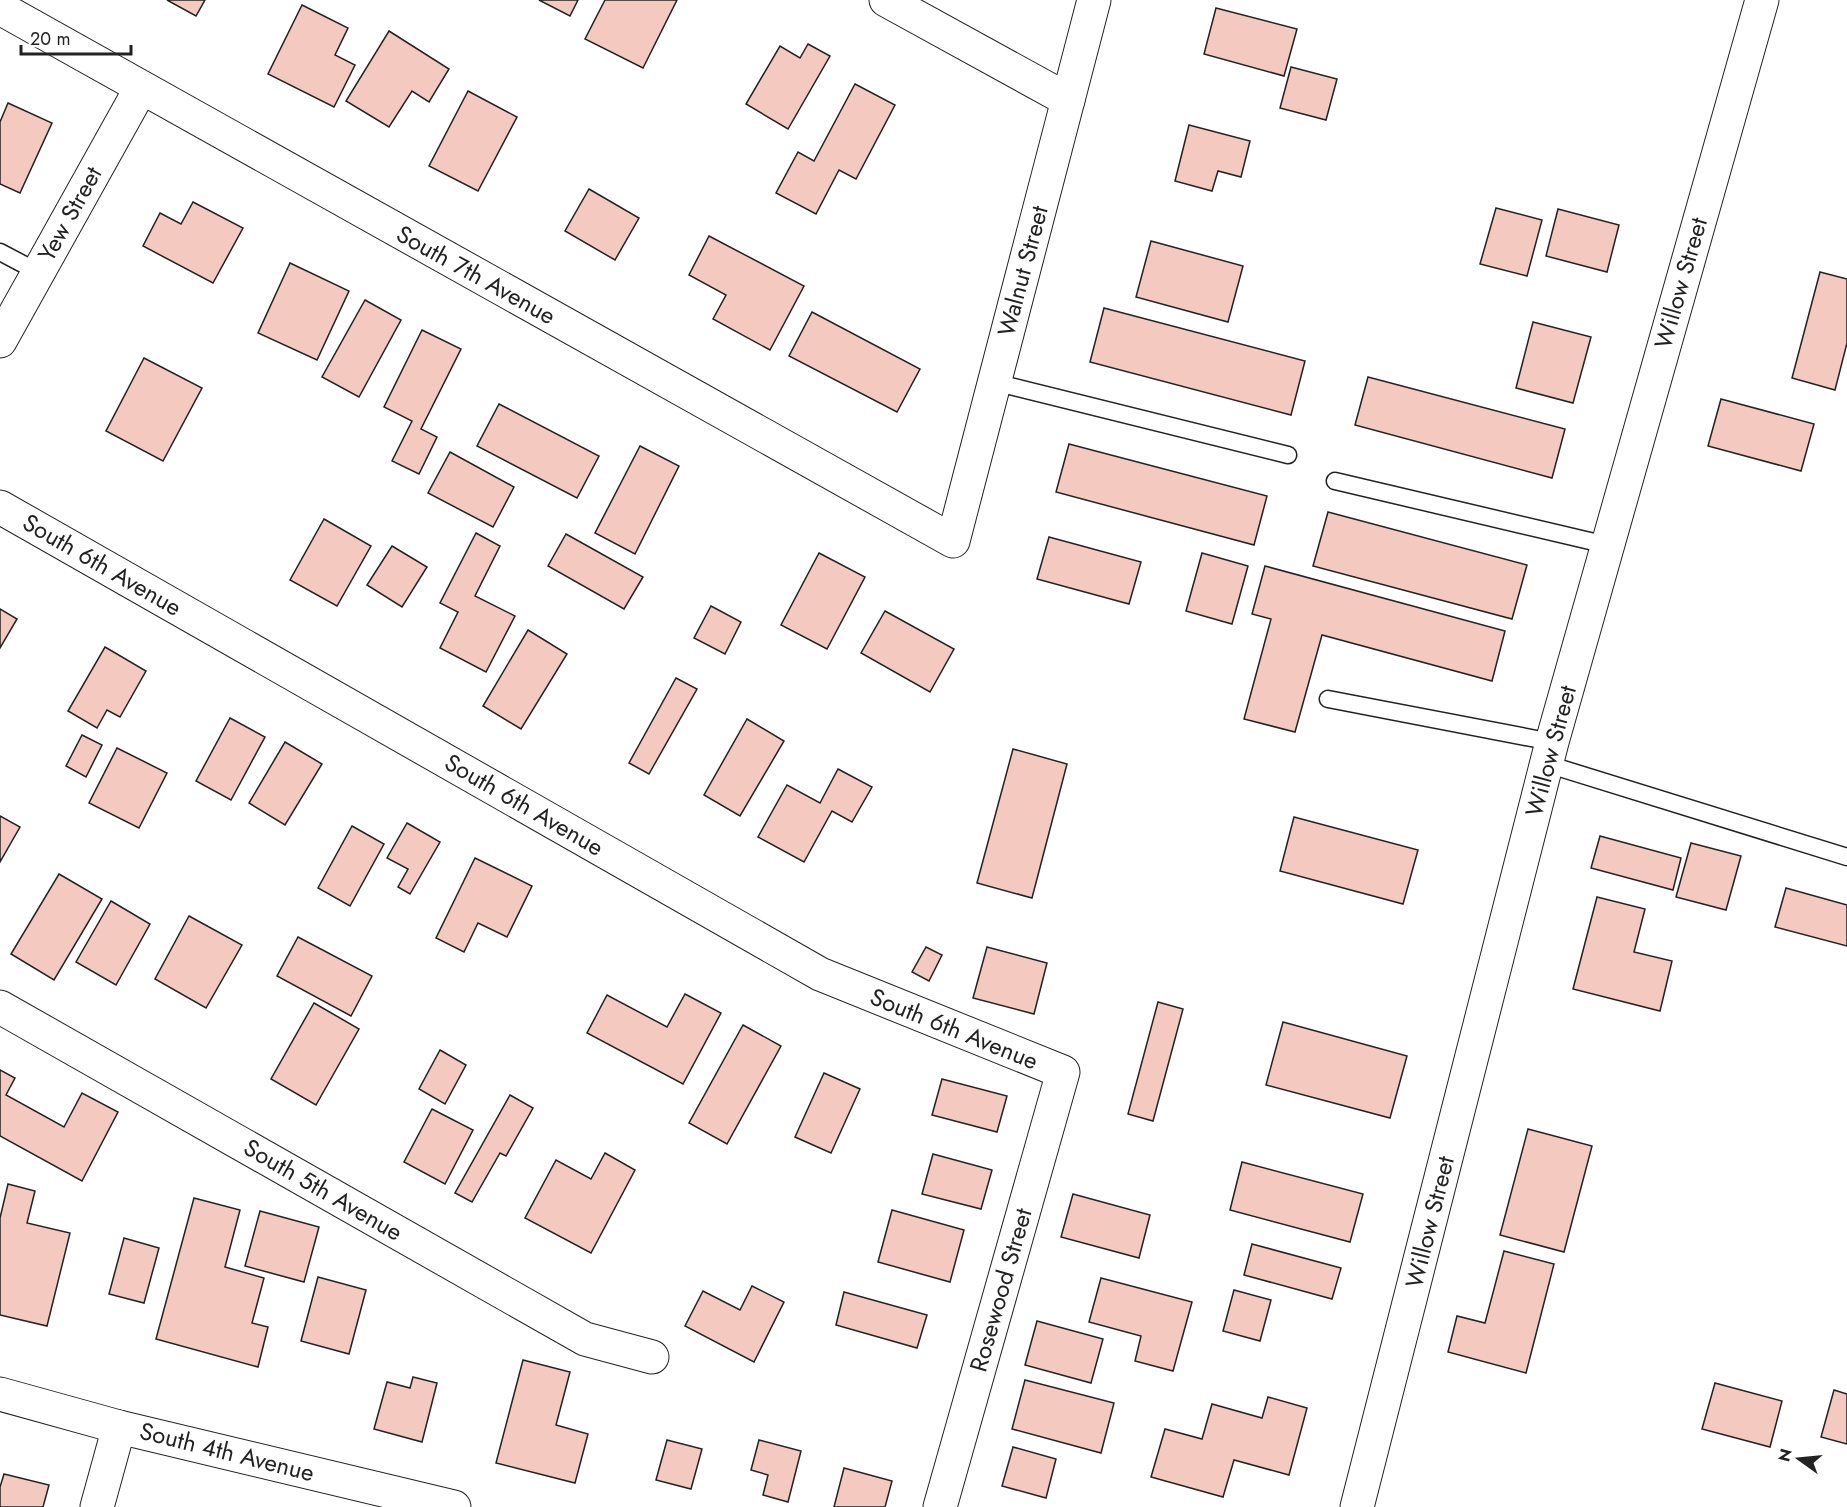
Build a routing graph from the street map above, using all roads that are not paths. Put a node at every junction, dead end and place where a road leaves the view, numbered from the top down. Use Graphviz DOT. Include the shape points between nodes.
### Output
graph roads {
  1 [pos="886,0"];
  2 [pos="1094,0"];
  3 [pos="1762,0"];
  4 [pos="0,8"];
  5 [pos="141,88"];
  6 [pos="1068,100"];
  7 [pos="0,252"];
  8 [pos="38,272"];
  9 [pos="0,341"];
  10 [pos="994,382"];
  11 [pos="1288,455"];
  12 [pos="1335,481"];
  13 [pos="0,507"];
  14 [pos="953,541"];
  15 [pos="1607,545"];
  16 [pos="1328,699"];
  17 [pos="1550,753"];
  18 [pos="1847,857"];
  19 [pos="0,1007"];
  20 [pos="1063,1072"];
  21 [pos="652,1357"];
  22 [pos="0,1394"];
  23 [pos="120,1427"];
  24 [pos="97,1507"];
  25 [pos="454,1507"];
  26 [pos="940,1507"];
  27 [pos="1358,1507"];
  1 -- 6 [label="street"];
  2 -- 6 [label="street, Walnut Street"];
  3 -- 15 [label="street, Willow Street"];
  4 -- 5 [label="street, South 7th Avenue"];
  5 -- 8 [label="street, Yew Street"];
  5 -- 14 [label="street, South 7th Avenue"];
  6 -- 10 [label="street, Walnut Street"];
  7 -- 8 [label="lane"];
  8 -- 9 [label="street, Yew Street"];
  10 -- 11 [label="lane"];
  10 -- 14 [label="street, Walnut Street"];
  12 -- 15 [label="lane"];
  13 -- 20 [label="street, South 6th Avenue" via="820,975"];
  15 -- 17 [label="street, Willow Street"];
  16 -- 17 [label="lane"];
  17 -- 18 [label="lane"];
  17 -- 27 [label="street, Willow Street"];
  19 -- 21 [label="street, South 5th Avenue" via="585,1340"];
  20 -- 26 [label="street, Rosewood Street"];
  22 -- 23 [label="street, South 4th Avenue"];
  23 -- 24 [label="street"];
  23 -- 25 [label="street, South 4th Avenue"];
}
